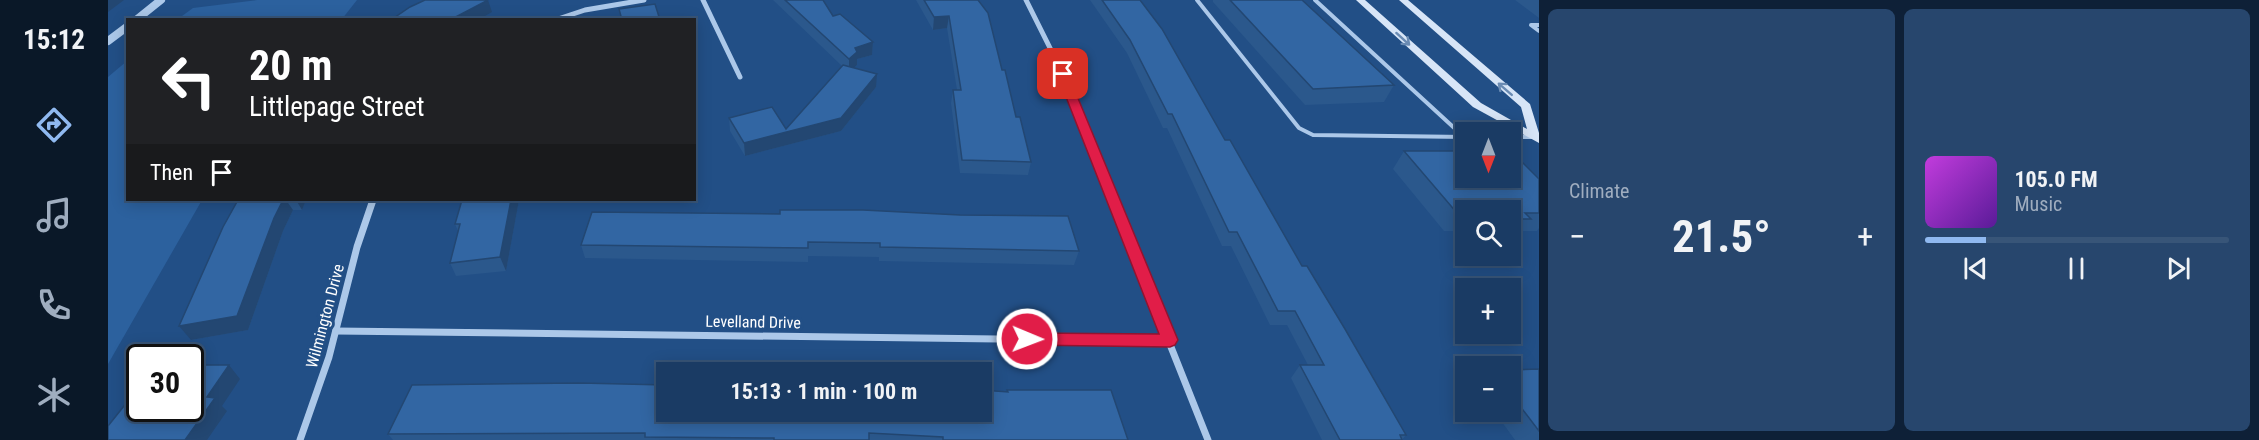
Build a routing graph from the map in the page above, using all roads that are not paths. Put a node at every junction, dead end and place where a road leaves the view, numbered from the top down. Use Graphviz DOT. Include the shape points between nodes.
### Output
graph roads {
  1 [pos="161,0"];
  2 [pos="644,0"];
  3 [pos="703,0"];
  4 [pos="1026,0"];
  5 [pos="1197,0"];
  6 [pos="1315,0"];
  7 [pos="1360,0"];
  8 [pos="1403,0"];
  9 [pos="138,18"];
  10 [pos="561,18"];
  11 [pos="1539,25"];
  12 [pos="126,28"];
  13 [pos="1539,31"];
  14 [pos="108,41"];
  15 [pos="740,77"];
  16 [pos="1455,129"];
  17 [pos="1455,137"];
  18 [pos="1521,137"];
  19 [pos="1537,138"];
  20 [pos="373,201"];
  21 [pos="336,331"];
  22 [pos="1170,340"];
  23 [pos="300,440"];
  24 [pos="1208,440"];
  1 -- 9 [label="street"];
  2 -- 10 [label="street"];
  3 -- 15 [label="street"];
  4 -- 22 [label="street" via="1063,74"];
  5 -- 17 [label="lane" via="1299,128 1313,135"];
  6 -- 16 [label="lane"];
  7 -- 19 [label="main road, one-way" via="1477,105"];
  19 -- 8 [label="main road, one-way" via="1526,106"];
  11 -- 13 [label="lane" via="1531,25"];
  12 -- 14 [label="street"];
  18 -- 19 [label="lane"];
  20 -- 21 [label="street, Wilmington Drive" via="363,223"];
  21 -- 22 [label="street, Levelland Drive"];
  21 -- 23 [label="street, Wilmington Drive"];
  22 -- 24 [label="street"];
}
